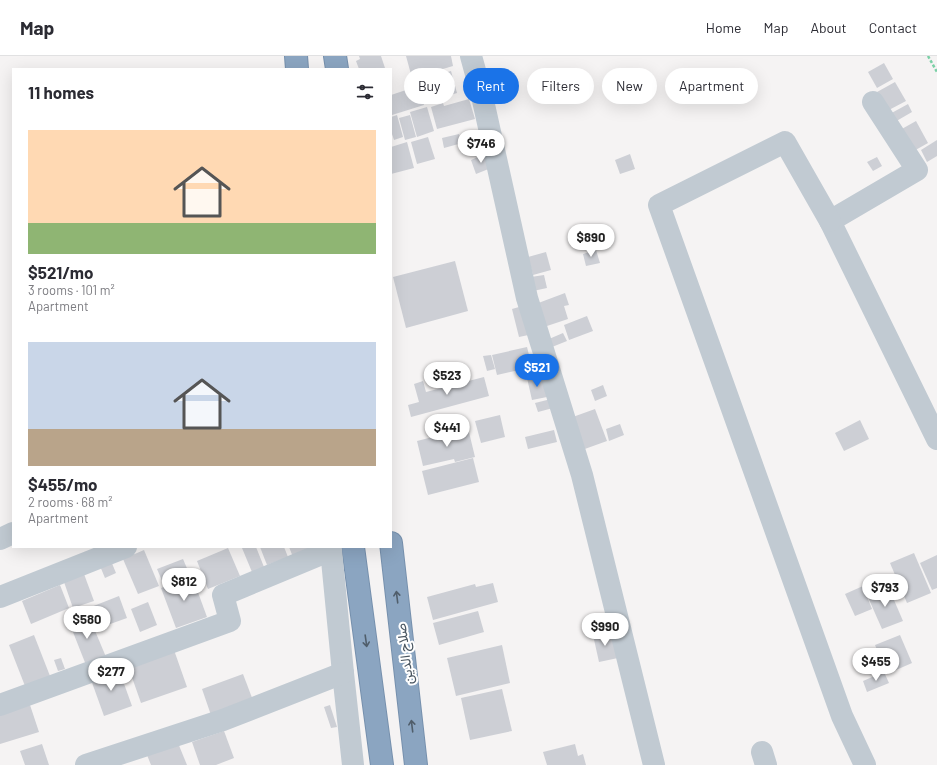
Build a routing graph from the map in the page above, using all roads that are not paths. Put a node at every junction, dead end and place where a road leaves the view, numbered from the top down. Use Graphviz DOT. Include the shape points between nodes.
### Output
graph roads {
  1 [pos="296,56"];
  2 [pos="335,56"];
  3 [pos="471,56"];
  4 [pos="297,68"];
  5 [pos="336,68"];
  6 [pos="873,102"];
  7 [pos="830,221"];
  8 [pos="937,439"];
  9 [pos="12,533"];
  10 [pos="0,539"];
  11 [pos="123,548"];
  12 [pos="353,548"];
  13 [pos="391,548"];
  14 [pos="0,597"];
  15 [pos="343,673"];
  16 [pos="0,705"];
  17 [pos="86,765"];
  18 [pos="353,765"];
  19 [pos="382,765"];
  20 [pos="416,765"];
  21 [pos="654,765"];
  22 [pos="865,765"];
  1 -- 4 [label="highway"];
  2 -- 5 [label="highway"];
  3 -- 21 [label="street" via="528,298 582,475"];
  6 -- 7 [label="street" via="917,170"];
  7 -- 8 [label="street"];
  7 -- 22 [label="street" via="786,142 659,205 842,716"];
  9 -- 10 [label="street"];
  11 -- 14 [label="street"];
  12 -- 19 [label="highway, one-way"];
  20 -- 13 [label="highway, صلاح الدين, one-way"];
  15 -- 16 [label="street" via="331,550 223,595 230,621"];
  15 -- 17 [label="street" via="223,720"];
  15 -- 18 [label="street"];
}
